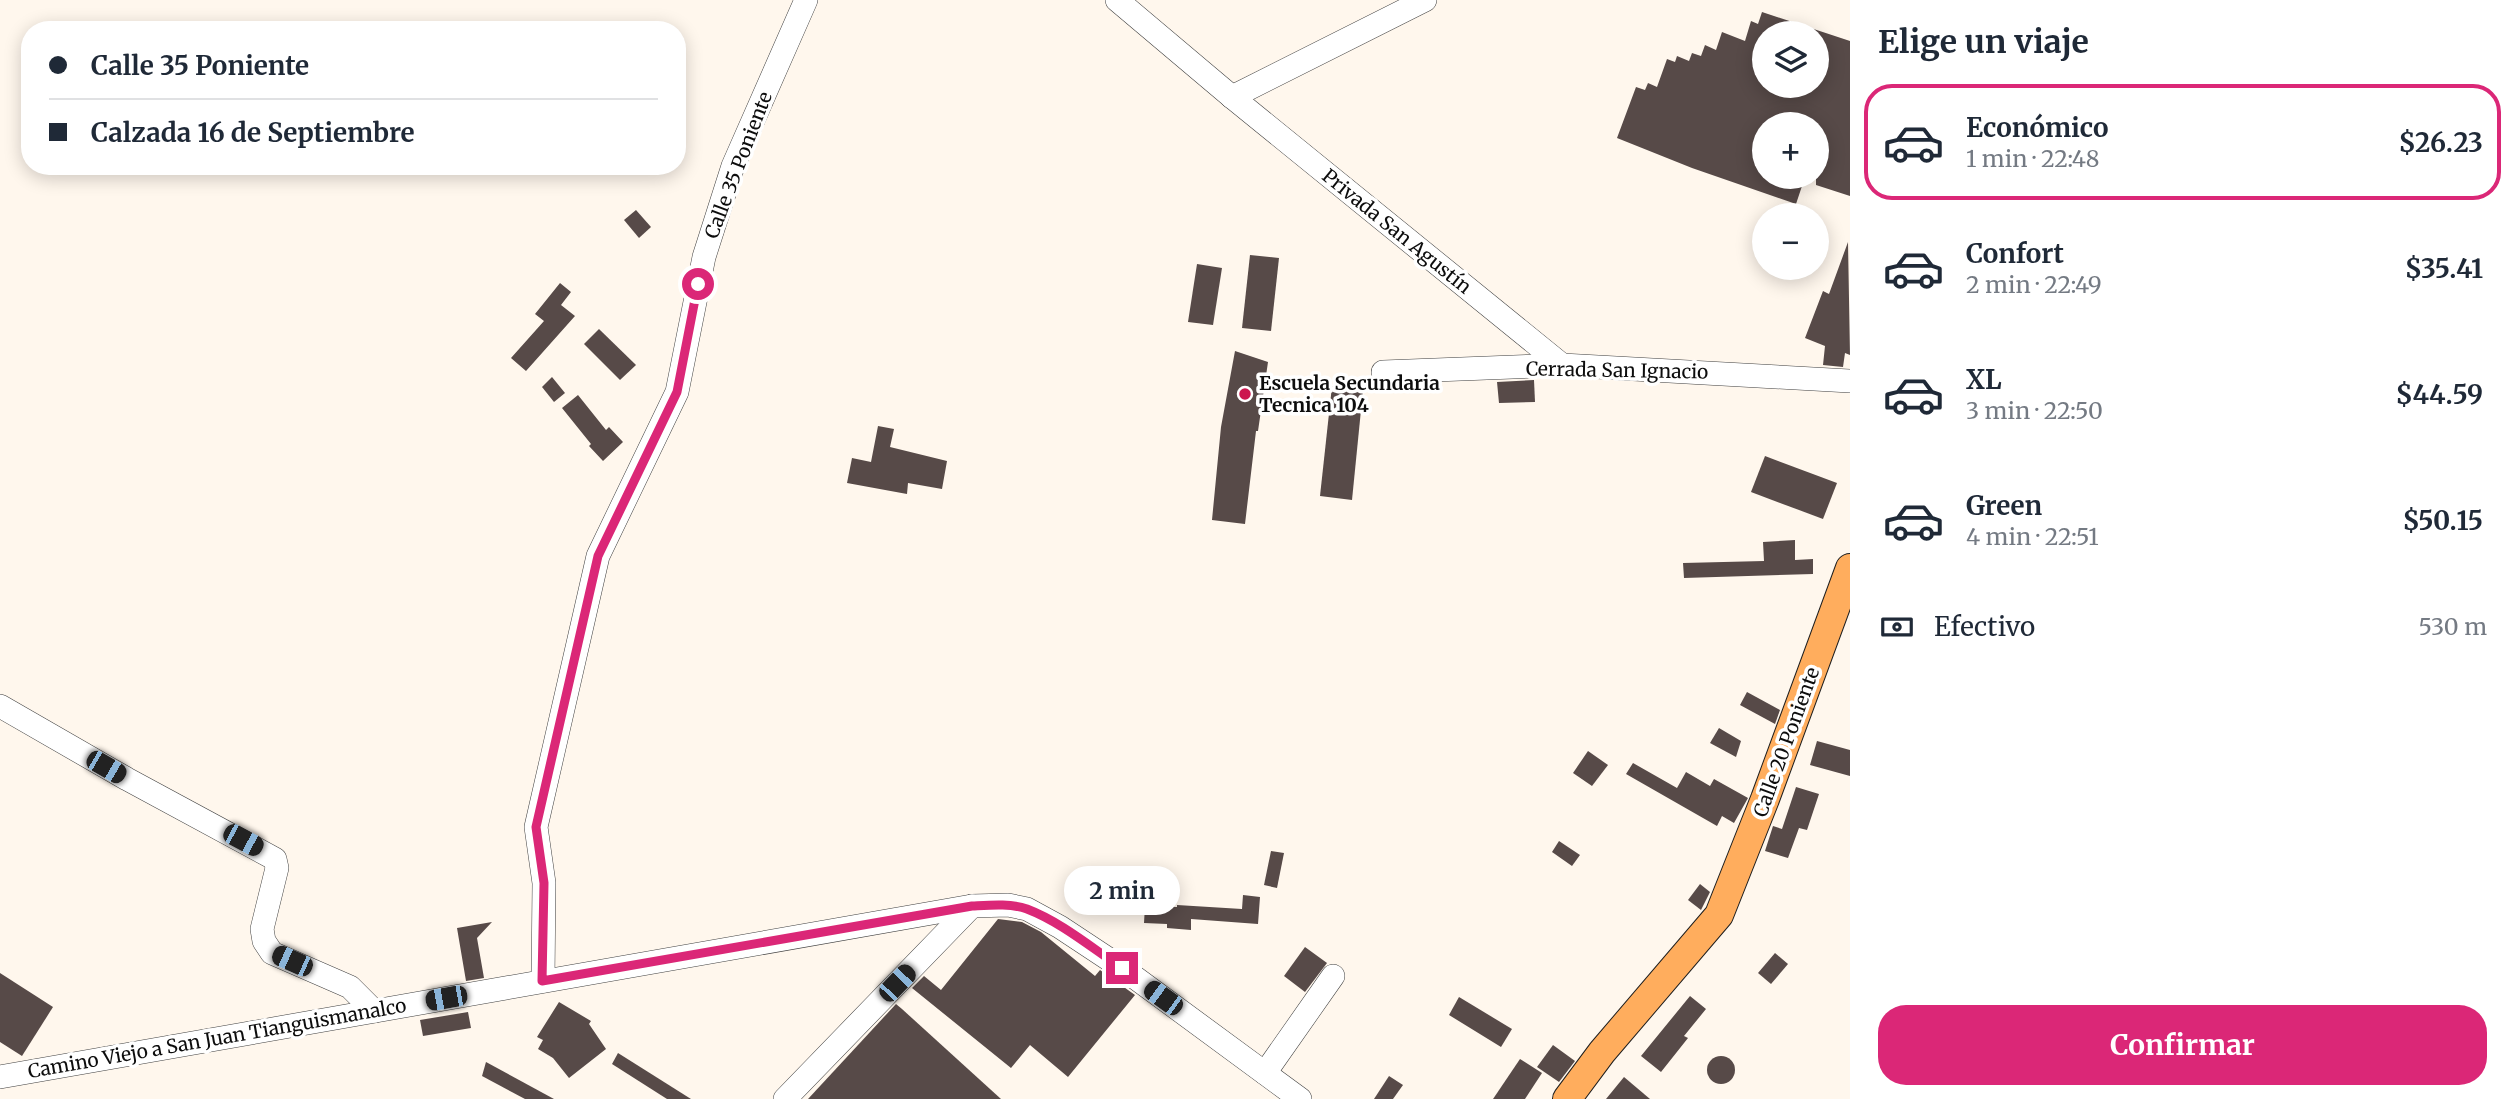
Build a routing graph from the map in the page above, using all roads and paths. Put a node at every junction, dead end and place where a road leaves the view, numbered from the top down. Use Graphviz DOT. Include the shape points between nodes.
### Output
graph roads {
  1 [pos="806,0"];
  2 [pos="1117,0"];
  3 [pos="1425,0"];
  4 [pos="1232,97"];
  5 [pos="1562,365"];
  6 [pos="1383,372"];
  7 [pos="1850,381"];
  8 [pos="1850,568"];
  9 [pos="0,706"];
  10 [pos="972,906"];
  11 [pos="1333,976"];
  12 [pos="542,981"];
  13 [pos="374,1010"];
  14 [pos="1265,1073"];
  15 [pos="0,1077"];
  16 [pos="785,1099"];
  17 [pos="1300,1099"];
  18 [pos="1567,1099"];
  1 -- 12 [label="street, Calle 35 Poniente" via="733,166 704,257 677,392 598,556 536,827 544,883"];
  2 -- 4 [label="street, Privada San Agustín"];
  3 -- 4 [label="street"];
  4 -- 5 [label="street, Privada San Agustín"];
  5 -- 6 [label="street, Cerrada San Ignacio"];
  5 -- 7 [label="street, Cerrada San Ignacio"];
  8 -- 18 [label="main road, Calle 20 Poniente" via="1719,915"];
  9 -- 13 [label="street" via="275,859 277,868 262,929 264,941 272,953 350,987"];
  10 -- 12 [label="street, Camino Viejo a San Juan Tianguismanalco"];
  10 -- 14 [label="street, Camino Viejo a San Juan Tianguismanalco" via="1027,909 1060,927"];
  10 -- 16 [label="street"];
  11 -- 14 [label="street"];
  12 -- 13 [label="street, Camino Viejo a San Juan Tianguismanalco"];
  13 -- 15 [label="street, Camino Viejo a San Juan Tianguismanalco"];
  14 -- 17 [label="street, Camino Viejo a San Juan Tianguismanalco"];
}
